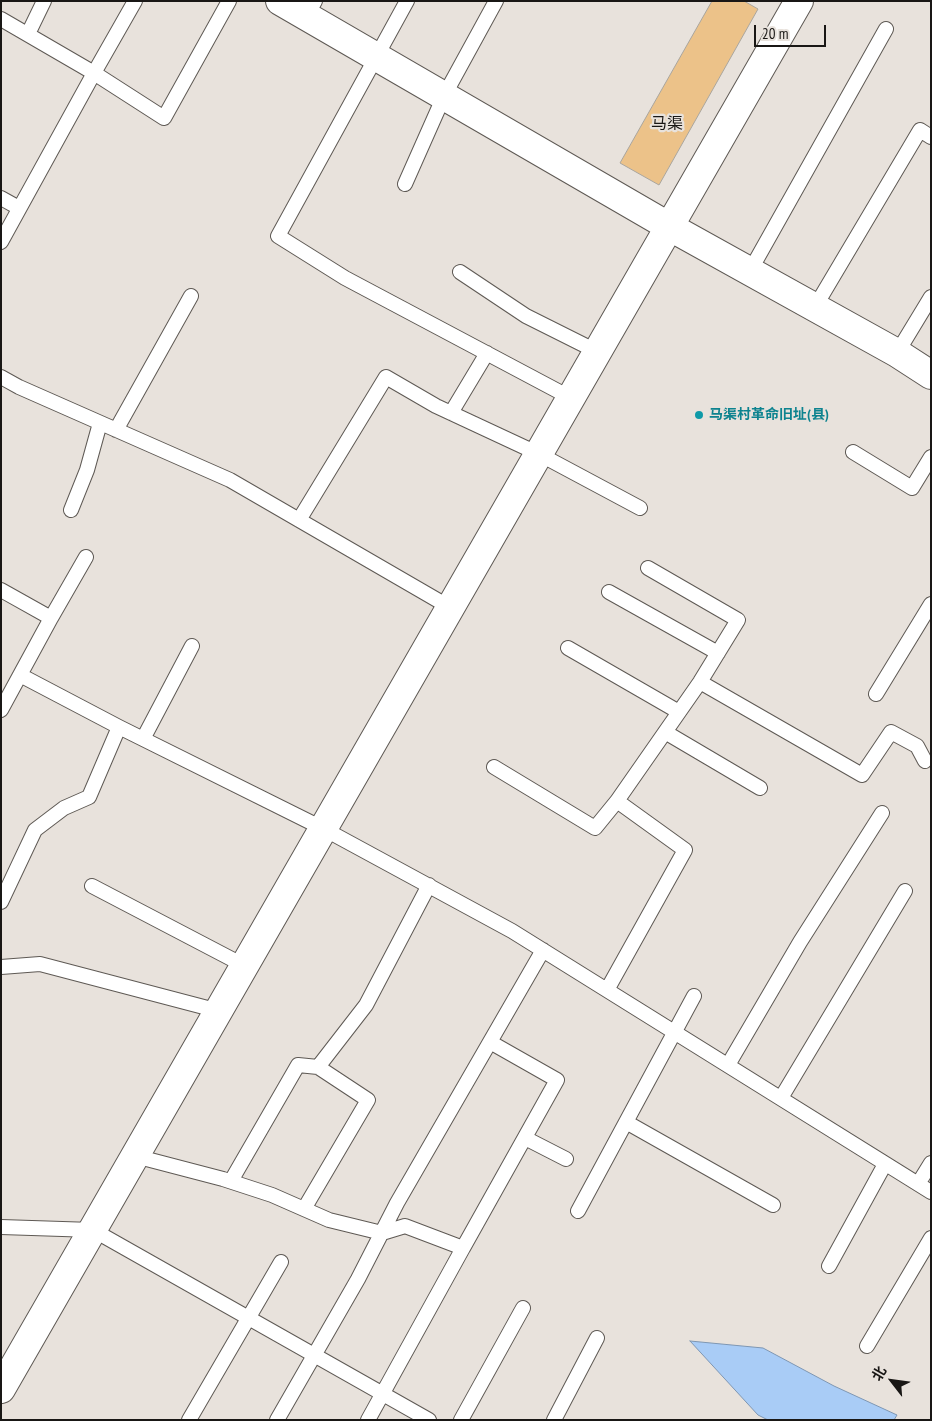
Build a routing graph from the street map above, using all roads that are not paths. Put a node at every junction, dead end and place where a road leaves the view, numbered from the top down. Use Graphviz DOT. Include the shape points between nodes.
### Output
graph roads {
  1 [pos="44,1"];
  2 [pos="135,1"];
  3 [pos="229,1"];
  4 [pos="280,1"];
  5 [pos="407,1"];
  6 [pos="496,1"];
  7 [pos="798,2"];
  8 [pos="310,9"];
  9 [pos="1,19"];
  10 [pos="886,28"];
  11 [pos="28,34"];
  12 [pos="376,57"];
  13 [pos="94,73"];
  14 [pos="444,96"];
  15 [pos="931,137"];
  16 [pos="405,184"];
  17 [pos="1,198"];
  18 [pos="19,208"];
  19 [pos="670,227"];
  20 [pos="1,242"];
  21 [pos="750,271"];
  22 [pos="460,272"];
  23 [pos="191,296"];
  24 [pos="931,297"];
  25 [pos="816,307"];
  26 [pos="598,352"];
  27 [pos="487,353"];
  28 [pos="897,353"];
  29 [pos="931,375"];
  30 [pos="1,377"];
  31 [pos="571,398"];
  32 [pos="451,413"];
  33 [pos="100,423"];
  34 [pos="116,430"];
  35 [pos="853,452"];
  36 [pos="539,454"];
  37 [pos="931,457"];
  38 [pos="640,508"];
  39 [pos="71,510"];
  40 [pos="299,520"];
  41 [pos="86,557"];
  42 [pos="648,568"];
  43 [pos="1,590"];
  44 [pos="609,592"];
  45 [pos="931,604"];
  46 [pos="451,608"];
  47 [pos="51,618"];
  48 [pos="192,646"];
  49 [pos="568,648"];
  50 [pos="718,653"];
  51 [pos="20,675"];
  52 [pos="700,682"];
  53 [pos="7,686"];
  54 [pos="876,694"];
  55 [pos="1,710"];
  56 [pos="679,712"];
  57 [pos="119,727"];
  58 [pos="665,732"];
  59 [pos="142,739"];
  60 [pos="929,759"];
  61 [pos="494,767"];
  62 [pos="760,788"];
  63 [pos="617,801"];
  64 [pos="882,813"];
  65 [pos="324,829"];
  66 [pos="429,885"];
  67 [pos="92,886"];
  68 [pos="905,891"];
  69 [pos="1,902"];
  70 [pos="543,950"];
  71 [pos="245,966"];
  72 [pos="1,967"];
  73 [pos="608,990"];
  74 [pos="694,996"];
  75 [pos="219,1011"];
  76 [pos="675,1032"];
  77 [pos="490,1042"];
  78 [pos="728,1065"];
  79 [pos="318,1067"];
  80 [pos="781,1098"];
  81 [pos="626,1122"];
  82 [pos="525,1138"];
  83 [pos="135,1156"];
  84 [pos="566,1159"];
  85 [pos="931,1163"];
  86 [pos="885,1164"];
  87 [pos="231,1182"];
  88 [pos="918,1184"];
  89 [pos="931,1192"];
  90 [pos="773,1205"];
  91 [pos="304,1209"];
  92 [pos="578,1211"];
  93 [pos="1,1227"];
  94 [pos="93,1230"];
  95 [pos="382,1232"];
  96 [pos="931,1238"];
  97 [pos="463,1248"];
  98 [pos="281,1262"];
  99 [pos="829,1266"];
  100 [pos="523,1308"];
  101 [pos="249,1318"];
  102 [pos="597,1338"];
  103 [pos="867,1346"];
  104 [pos="314,1355"];
  105 [pos="1,1389"];
  106 [pos="383,1394"];
  107 [pos="189,1420"];
  108 [pos="277,1420"];
  109 [pos="368,1420"];
  110 [pos="429,1420"];
  111 [pos="461,1420"];
  112 [pos="554,1420"];
  1 -- 11 [label="lane"];
  2 -- 13 [label="lane"];
  3 -- 13 [label="lane" via="164,118"];
  4 -- 8 [label="street"];
  5 -- 12 [label="lane"];
  6 -- 14 [label="lane"];
  7 -- 19 [label="street"];
  8 -- 12 [label="street"];
  9 -- 11 [label="lane"];
  10 -- 21 [label="lane"];
  11 -- 13 [label="lane"];
  12 -- 14 [label="street"];
  12 -- 27 [label="lane" via="278,236 345,278"];
  13 -- 18 [label="lane"];
  14 -- 16 [label="lane"];
  14 -- 19 [label="street"];
  15 -- 25 [label="lane" via="920,130"];
  17 -- 18 [label="lane"];
  18 -- 20 [label="lane"];
  19 -- 21 [label="street"];
  19 -- 26 [label="street"];
  21 -- 25 [label="street"];
  22 -- 26 [label="lane" via="526,316"];
  23 -- 34 [label="lane"];
  24 -- 28 [label="lane"];
  25 -- 28 [label="street"];
  26 -- 31 [label="street"];
  27 -- 31 [label="lane"];
  27 -- 32 [label="lane"];
  28 -- 29 [label="street"];
  30 -- 33 [label="lane"];
  31 -- 36 [label="street"];
  32 -- 36 [label="lane"];
  32 -- 40 [label="lane" via="386,377"];
  33 -- 34 [label="lane"];
  33 -- 39 [label="lane" via="87,470"];
  34 -- 40 [label="lane" via="230,480"];
  35 -- 37 [label="lane" via="912,488"];
  36 -- 38 [label="lane"];
  36 -- 46 [label="street"];
  40 -- 46 [label="lane"];
  41 -- 47 [label="lane"];
  42 -- 50 [label="lane" via="738,620"];
  43 -- 47 [label="lane"];
  44 -- 50 [label="lane"];
  45 -- 54 [label="lane"];
  46 -- 65 [label="street"];
  47 -- 51 [label="lane"];
  48 -- 59 [label="lane"];
  49 -- 56 [label="lane"];
  50 -- 52 [label="lane"];
  51 -- 53 [label="lane"];
  51 -- 57 [label="lane"];
  52 -- 56 [label="lane"];
  52 -- 60 [label="lane" via="862,775 892,732 917,746"];
  53 -- 55 [label="lane"];
  56 -- 58 [label="lane"];
  57 -- 59 [label="lane"];
  57 -- 69 [label="lane" via="89,796 64,808 35,830"];
  58 -- 62 [label="lane"];
  58 -- 63 [label="lane"];
  59 -- 65 [label="lane"];
  61 -- 63 [label="lane" via="594,828"];
  63 -- 73 [label="lane" via="685,850"];
  64 -- 78 [label="lane" via="800,942"];
  65 -- 66 [label="lane"];
  65 -- 71 [label="street"];
  66 -- 70 [label="lane"];
  66 -- 79 [label="lane" via="366,1005"];
  67 -- 71 [label="lane"];
  68 -- 80 [label="lane"];
  70 -- 73 [label="lane"];
  70 -- 77 [label="lane"];
  71 -- 75 [label="street"];
  72 -- 75 [label="lane" via="40,964"];
  73 -- 76 [label="lane"];
  74 -- 76 [label="lane"];
  75 -- 83 [label="street"];
  76 -- 78 [label="lane"];
  76 -- 81 [label="lane"];
  77 -- 82 [label="lane" via="557,1080"];
  77 -- 95 [label="lane"];
  78 -- 80 [label="lane"];
  79 -- 87 [label="lane" via="298,1065"];
  79 -- 91 [label="lane" via="368,1100"];
  80 -- 86 [label="lane"];
  81 -- 90 [label="lane"];
  81 -- 92 [label="lane"];
  82 -- 84 [label="lane"];
  82 -- 97 [label="lane"];
  83 -- 87 [label="lane"];
  83 -- 94 [label="street"];
  85 -- 88 [label="lane"];
  86 -- 88 [label="lane"];
  86 -- 99 [label="lane"];
  87 -- 91 [label="lane"];
  88 -- 89 [label="lane"];
  91 -- 95 [label="lane" via="329,1220"];
  93 -- 94 [label="lane"];
  94 -- 101 [label="lane"];
  94 -- 105 [label="street"];
  95 -- 97 [label="lane" via="405,1226"];
  95 -- 104 [label="lane"];
  96 -- 103 [label="lane"];
  97 -- 106 [label="lane"];
  98 -- 101 [label="lane"];
  100 -- 111 [label="lane"];
  101 -- 104 [label="lane"];
  101 -- 107 [label="lane"];
  102 -- 112 [label="lane"];
  104 -- 106 [label="lane"];
  104 -- 108 [label="lane"];
  106 -- 109 [label="lane"];
  106 -- 110 [label="lane"];
}
